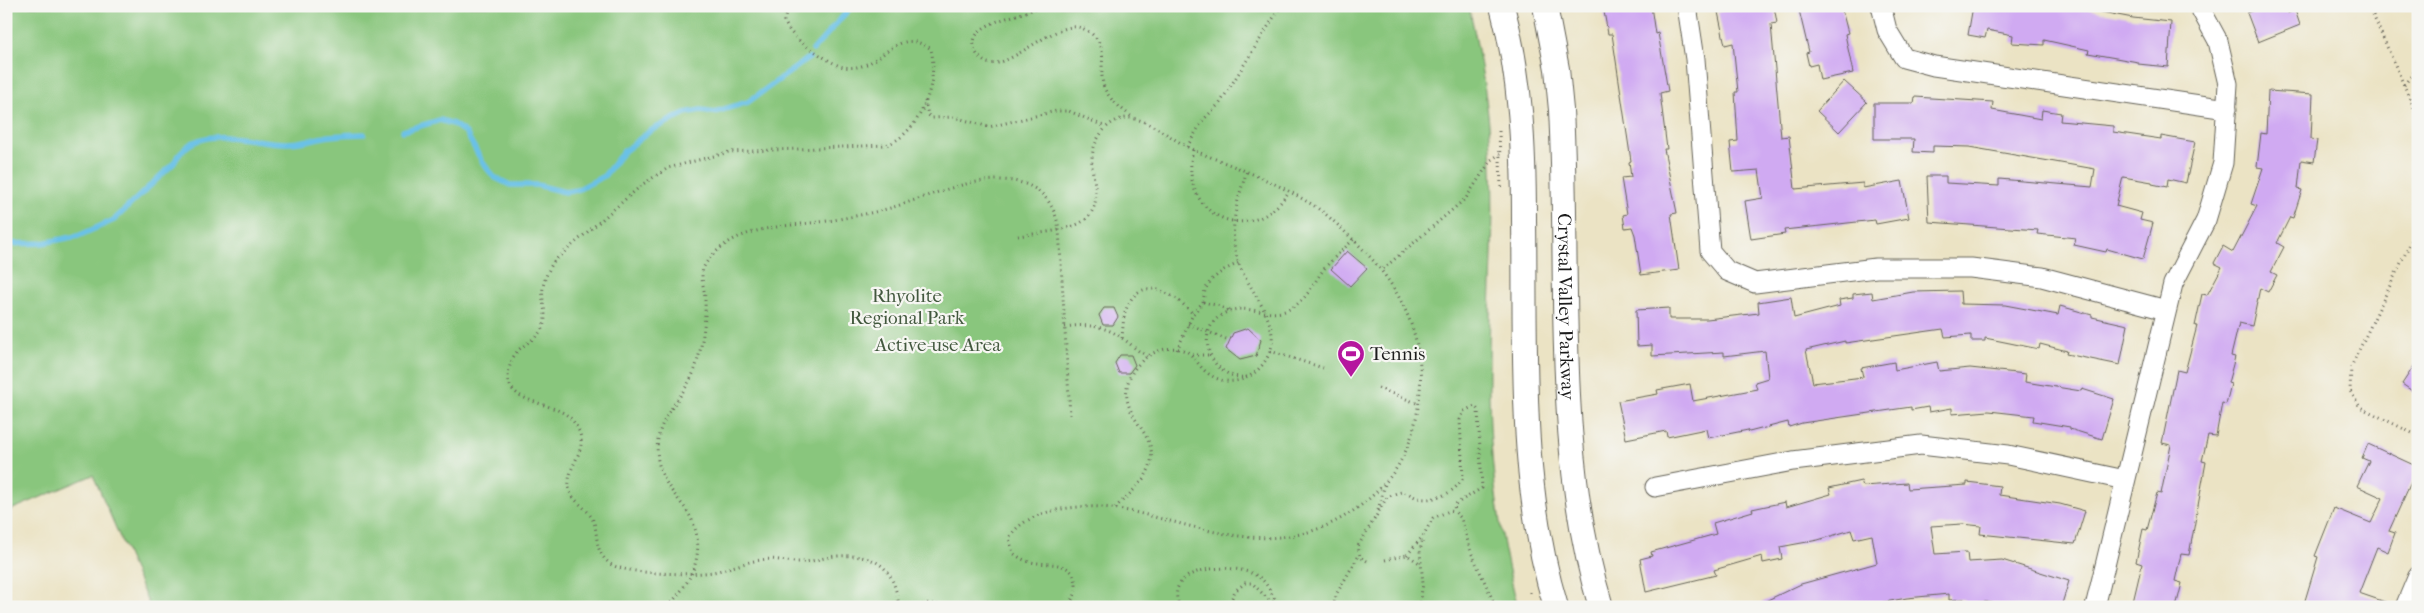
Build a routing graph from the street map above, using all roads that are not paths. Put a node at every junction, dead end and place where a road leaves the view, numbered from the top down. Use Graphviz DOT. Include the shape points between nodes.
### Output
graph roads {
  1 [pos="1502,6"];
  2 [pos="1545,6"];
  3 [pos="1687,6"];
  4 [pos="1881,6"];
  5 [pos="2199,6"];
  6 [pos="2227,109"];
  7 [pos="2166,310"];
  8 [pos="2125,480"];
  9 [pos="1655,487"];
  10 [pos="2418,576"];
  11 [pos="1556,607"];
  12 [pos="1601,607"];
  13 [pos="2095,607"];
  14 [pos="2405,607"];
  1 -- 11 [label="main road" via="1514,65 1522,145 1529,456 1541,545"];
  2 -- 12 [label="main road, Crystal Valley Parkway" via="1561,110 1569,405 1576,498"];
  3 -- 7 [label="street" via="1695,59 1710,251 1727,271 1755,283 1876,268 1972,268 2042,277"];
  4 -- 6 [label="street" via="1887,30 1904,58 1934,66"];
  5 -- 6 [label="street" via="2218,40 2228,84"];
  6 -- 7 [label="street" via="2223,163 2209,210 2172,284"];
  7 -- 8 [label="street"];
  8 -- 9 [label="street" via="2008,455 1921,445 1793,460"];
  8 -- 13 [label="street"];
  10 -- 14 [label="street"];
}
